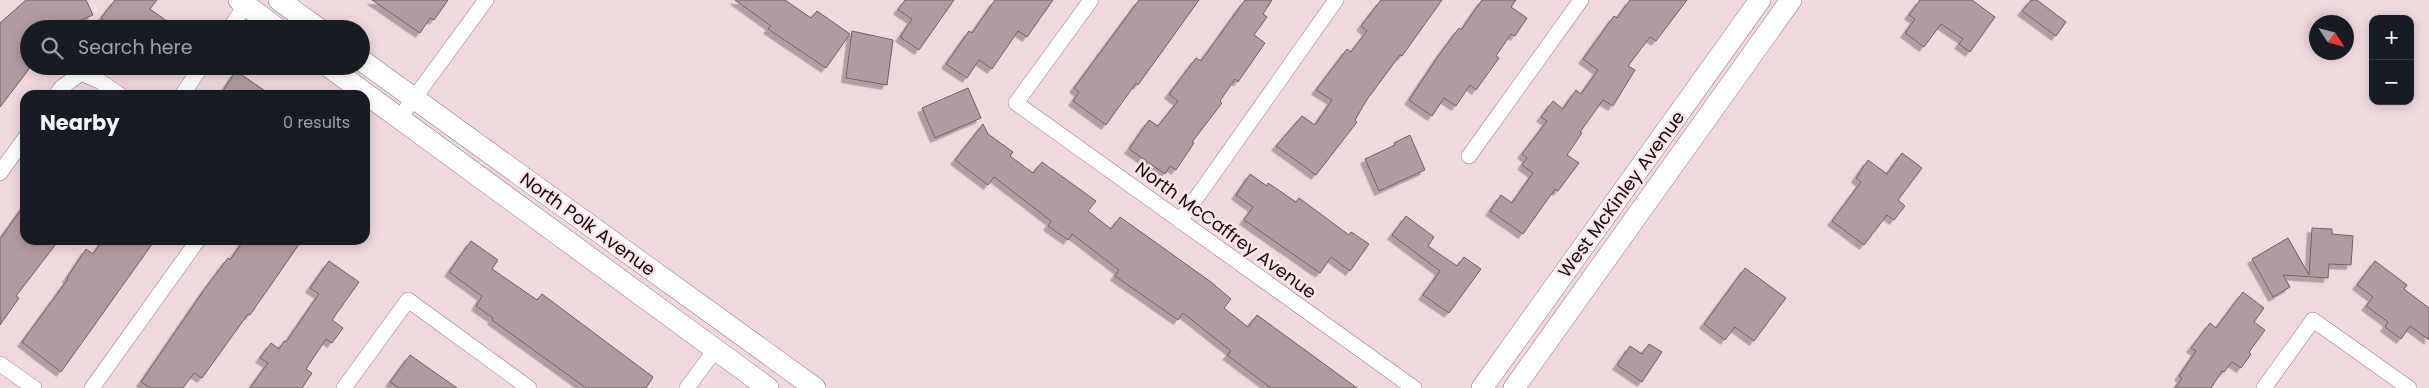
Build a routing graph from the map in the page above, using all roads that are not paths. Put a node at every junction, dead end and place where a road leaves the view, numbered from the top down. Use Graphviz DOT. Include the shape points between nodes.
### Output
graph roads {
  1 [pos="279,0"];
  2 [pos="486,0"];
  3 [pos="1091,0"];
  4 [pos="1336,0"];
  5 [pos="1581,0"];
  6 [pos="1760,0"];
  7 [pos="1790,0"];
  8 [pos="242,2"];
  9 [pos="233,20"];
  10 [pos="266,20"];
  11 [pos="307,20"];
  12 [pos="370,66"];
  13 [pos="77,75"];
  14 [pos="87,75"];
  15 [pos="196,75"];
  16 [pos="340,75"];
  17 [pos="60,90"];
  18 [pos="113,90"];
  19 [pos="185,90"];
  20 [pos="360,90"];
  21 [pos="370,97"];
  22 [pos="414,98"];
  23 [pos="399,119"];
  24 [pos="20,145"];
  25 [pos="1469,156"];
  26 [pos="0,174"];
  27 [pos="1180,221"];
  28 [pos="194,245"];
  29 [pos="715,350"];
  30 [pos="0,364"];
  31 [pos="34,388"];
  32 [pos="92,388"];
  33 [pos="344,388"];
  34 [pos="529,388"];
  35 [pos="687,388"];
  36 [pos="768,388"];
  37 [pos="796,388"];
  38 [pos="815,388"];
  39 [pos="1414,388"];
  40 [pos="1482,388"];
  41 [pos="1514,388"];
  42 [pos="2264,388"];
  43 [pos="2409,388"];
  1 -- 11 [label="main road"];
  2 -- 22 [label="street"];
  3 -- 27 [label="street, North McCaffrey Avenue" via="1016,103"];
  4 -- 27 [label="street"];
  5 -- 25 [label="street"];
  6 -- 40 [label="main road, West McKinley Avenue"];
  7 -- 41 [label="main road, West McKinley Avenue"];
  8 -- 9 [label="street"];
  8 -- 10 [label="main road"];
  12 -- 22 [label="main road, North Polk Avenue"];
  13 -- 17 [label="street"];
  14 -- 18 [label="street"];
  15 -- 19 [label="street"];
  16 -- 20 [label="main road, North Polk Avenue"];
  21 -- 23 [label="main road, North Polk Avenue"];
  22 -- 23 [label="street"];
  22 -- 38 [label="main road, North Polk Avenue"];
  23 -- 29 [label="main road, North Polk Avenue"];
  24 -- 26 [label="street"];
  27 -- 39 [label="street, North McCaffrey Avenue"];
  28 -- 32 [label="street"];
  29 -- 35 [label="street"];
  29 -- 36 [label="main road, North Polk Avenue"];
  29 -- 37 [label="main road" via="742,349"];
  30 -- 31 [label="street"];
  33 -- 34 [label="street" via="408,300"];
  42 -- 43 [label="street" via="2313,320"];
}
